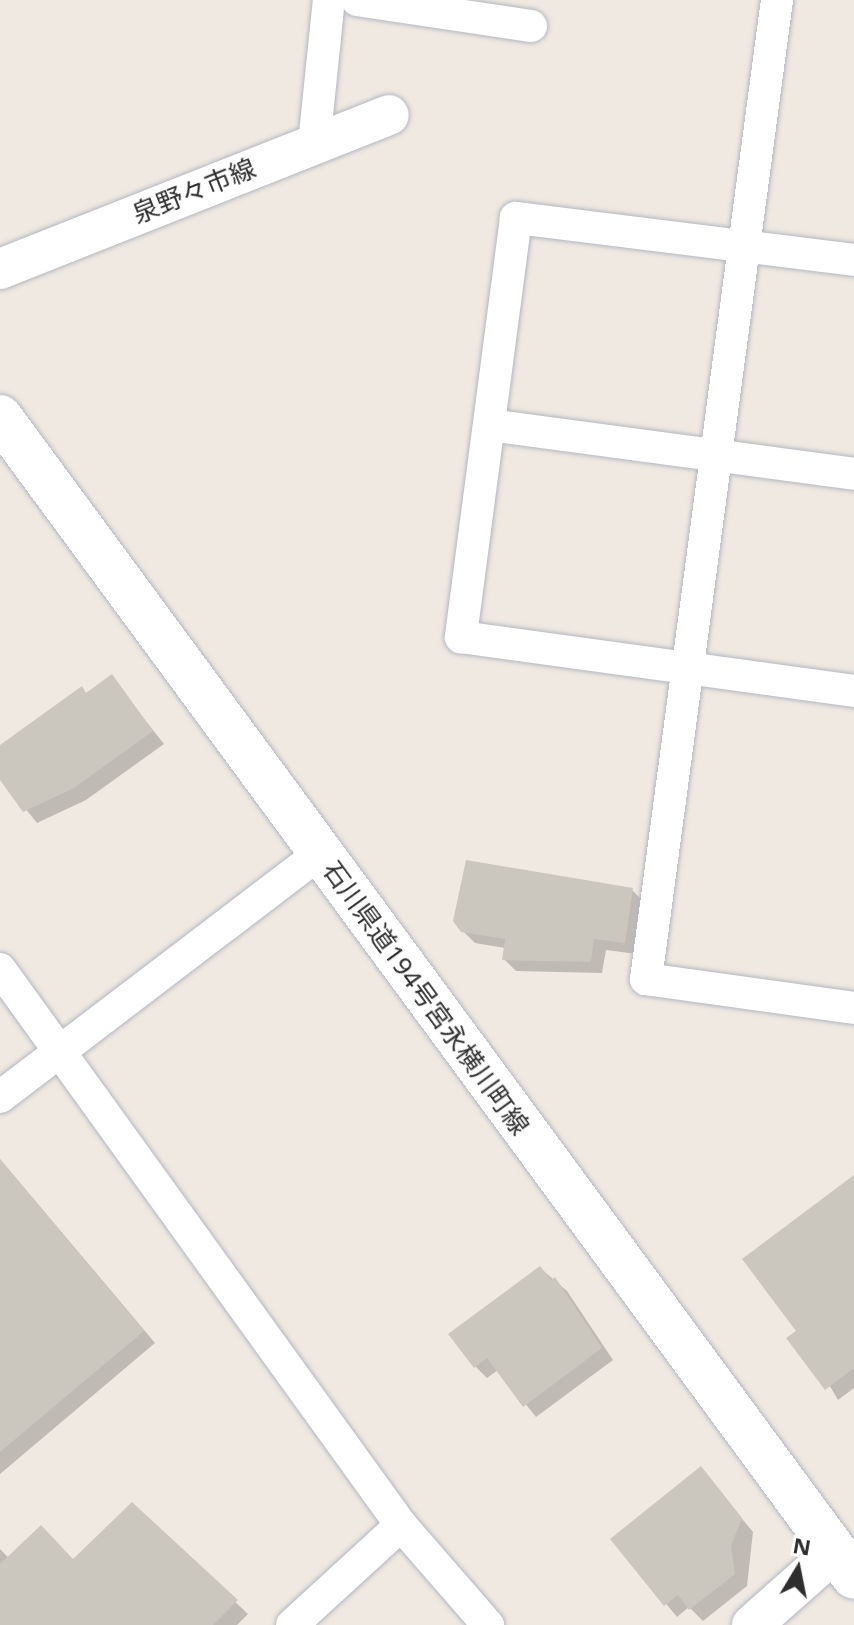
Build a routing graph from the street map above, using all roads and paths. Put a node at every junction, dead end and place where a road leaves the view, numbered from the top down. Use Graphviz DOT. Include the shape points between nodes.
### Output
graph roads {
  1 [pos="329,0"];
  2 [pos="357,0"];
  3 [pos="777,0"];
  4 [pos="531,26"];
  5 [pos="389,115"];
  6 [pos="314,144"];
  7 [pos="748,245"];
  8 [pos="854,260"];
  9 [pos="0,269"];
  10 [pos="0,417"];
  11 [pos="489,425"];
  12 [pos="718,458"];
  13 [pos="854,474"];
  14 [pos="689,670"];
  15 [pos="854,691"];
  16 [pos="320,853"];
  17 [pos="0,969"];
  18 [pos="854,1008"];
  19 [pos="62,1048"];
  20 [pos="0,1097"];
  21 [pos="401,1525"];
  22 [pos="846,1555"];
  23 [pos="292,1625"];
  24 [pos="488,1625"];
  25 [pos="752,1625"];
  1 -- 6 [label="street"];
  2 -- 4 [label="street"];
  3 -- 7 [label="street"];
  5 -- 6 [label="street, 泉野々市線"];
  6 -- 9 [label="street, 泉野々市線"];
  7 -- 8 [label="street"];
  7 -- 11 [label="street" via="516,218"];
  7 -- 12 [label="street"];
  10 -- 16 [label="main road, 石川県道194号宮永横川町線"];
  11 -- 12 [label="street"];
  11 -- 14 [label="street" via="461,637"];
  12 -- 13 [label="street"];
  12 -- 14 [label="street"];
  14 -- 15 [label="street"];
  14 -- 18 [label="street" via="646,979"];
  16 -- 19 [label="street"];
  16 -- 22 [label="main road, 石川県道194号宮永横川町線"];
  17 -- 19 [label="street"];
  19 -- 20 [label="street"];
  19 -- 21 [label="street"];
  21 -- 23 [label="street"];
  21 -- 24 [label="street"];
  22 -- 25 [label="street"];
}
